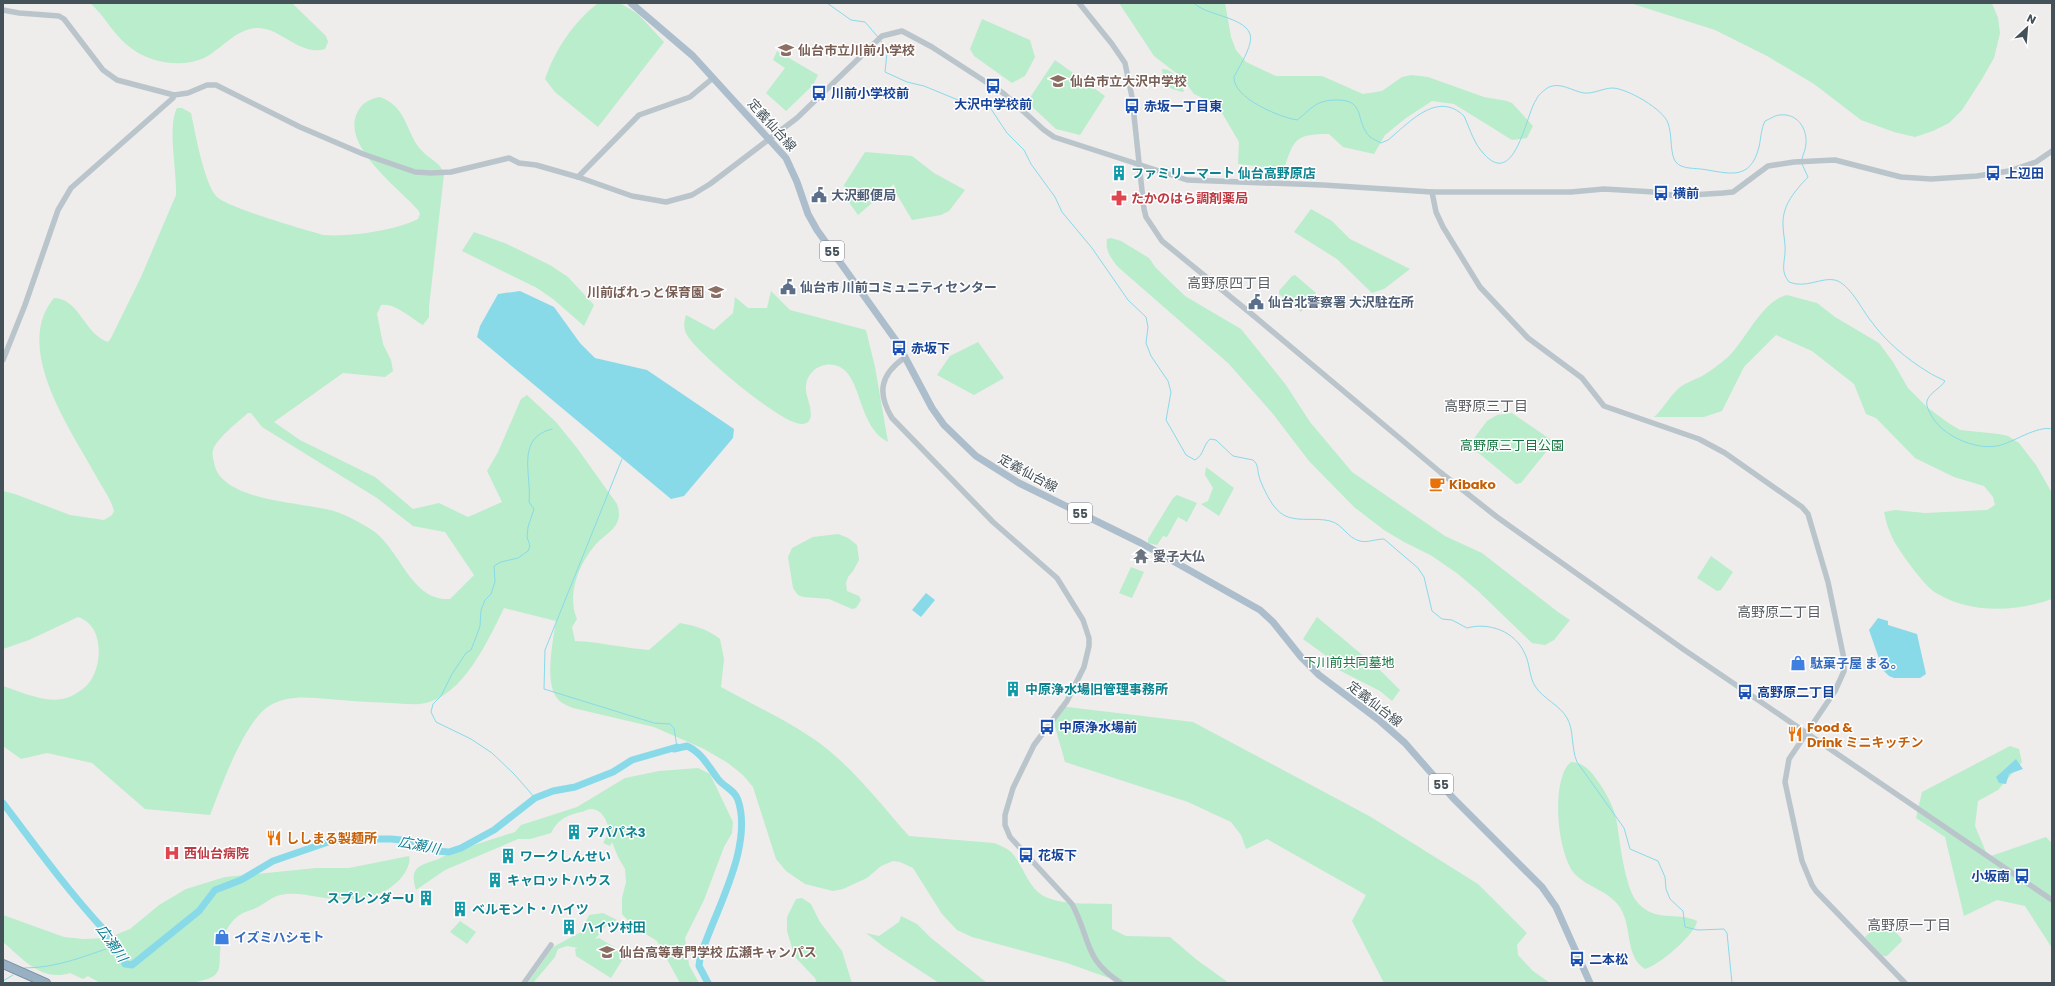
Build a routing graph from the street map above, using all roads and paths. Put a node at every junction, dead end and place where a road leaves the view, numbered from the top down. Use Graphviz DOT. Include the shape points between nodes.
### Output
graph roads {
  1 [pos="630,3"];
  2 [pos="1079,3"];
  3 [pos="3,10"];
  4 [pos="713,78"];
  5 [pos="174,95"];
  6 [pos="770,140"];
  7 [pos="2052,151"];
  8 [pos="1138,164"];
  9 [pos="578,177"];
  10 [pos="1432,192"];
  11 [pos="904,358"];
  12 [pos="3,360"];
  13 [pos="1807,733"];
  14 [pos="2052,900"];
  15 [pos="551,945"];
  16 [pos="3,964"];
  17 [pos="46,983"];
  18 [pos="524,983"];
  19 [pos="1120,983"];
  20 [pos="1590,983"];
  21 [pos="1905,983"];
  1 -- 4 [label="main road, 定義仙台線 / 55" via="692,56"];
  2 -- 8 [label="street" via="1124,63 1132,97"];
  3 -- 5 [label="street" via="59,16 111,77"];
  4 -- 6 [label="main road, 定義仙台線 / 55"];
  4 -- 9 [label="street" via="690,97 643,112"];
  5 -- 9 [label="street" via="188,93 207,85 216,85 300,127 363,154 415,172 451,172 509,158 519,163"];
  5 -- 12 [label="street" via="64,197"];
  6 -- 8 [label="street" via="806,110 882,36 902,30 1003,93 1054,136"];
  6 -- 9 [label="street" via="703,189 679,200 652,201"];
  6 -- 11 [label="main road, 定義仙台線 / 55" via="789,161 808,214 817,230 897,342"];
  7 -- 10 [label="street" via="2036,162 2009,171 1931,179 1901,177 1835,160 1799,162 1768,166 1733,192 1724,193 1676,196 1604,189 1571,192"];
  8 -- 10 [label="street" via="1187,180"];
  8 -- 13 [label="street" via="1146,217 1162,241 1496,517"];
  10 -- 13 [label="street" via="1436,212 1443,228 1480,287 1528,338 1582,378 1604,406 1699,439 1719,449 1763,478 1808,514 1828,582 1844,659 1844,671 1835,691"];
  11 -- 19 [label="street" via="892,366 883,385 885,407 892,418 993,522 1057,578 1087,630 1089,646 1084,667 1067,701 1034,745 1007,802 1005,825 1016,844 1072,904 1093,957 1099,966"];
  11 -- 20 [label="main road, 定義仙台線 / 55" via="944,425 976,456 1019,483 1141,543 1260,610 1319,675 1405,743 1453,798 1542,887 1557,910"];
  13 -- 14 [label="street"];
  13 -- 21 [label="street" via="1789,760 1785,782 1807,876 1816,891"];
  15 -- 18 [label="street"];
  16 -- 17 [label="highway"];
}
